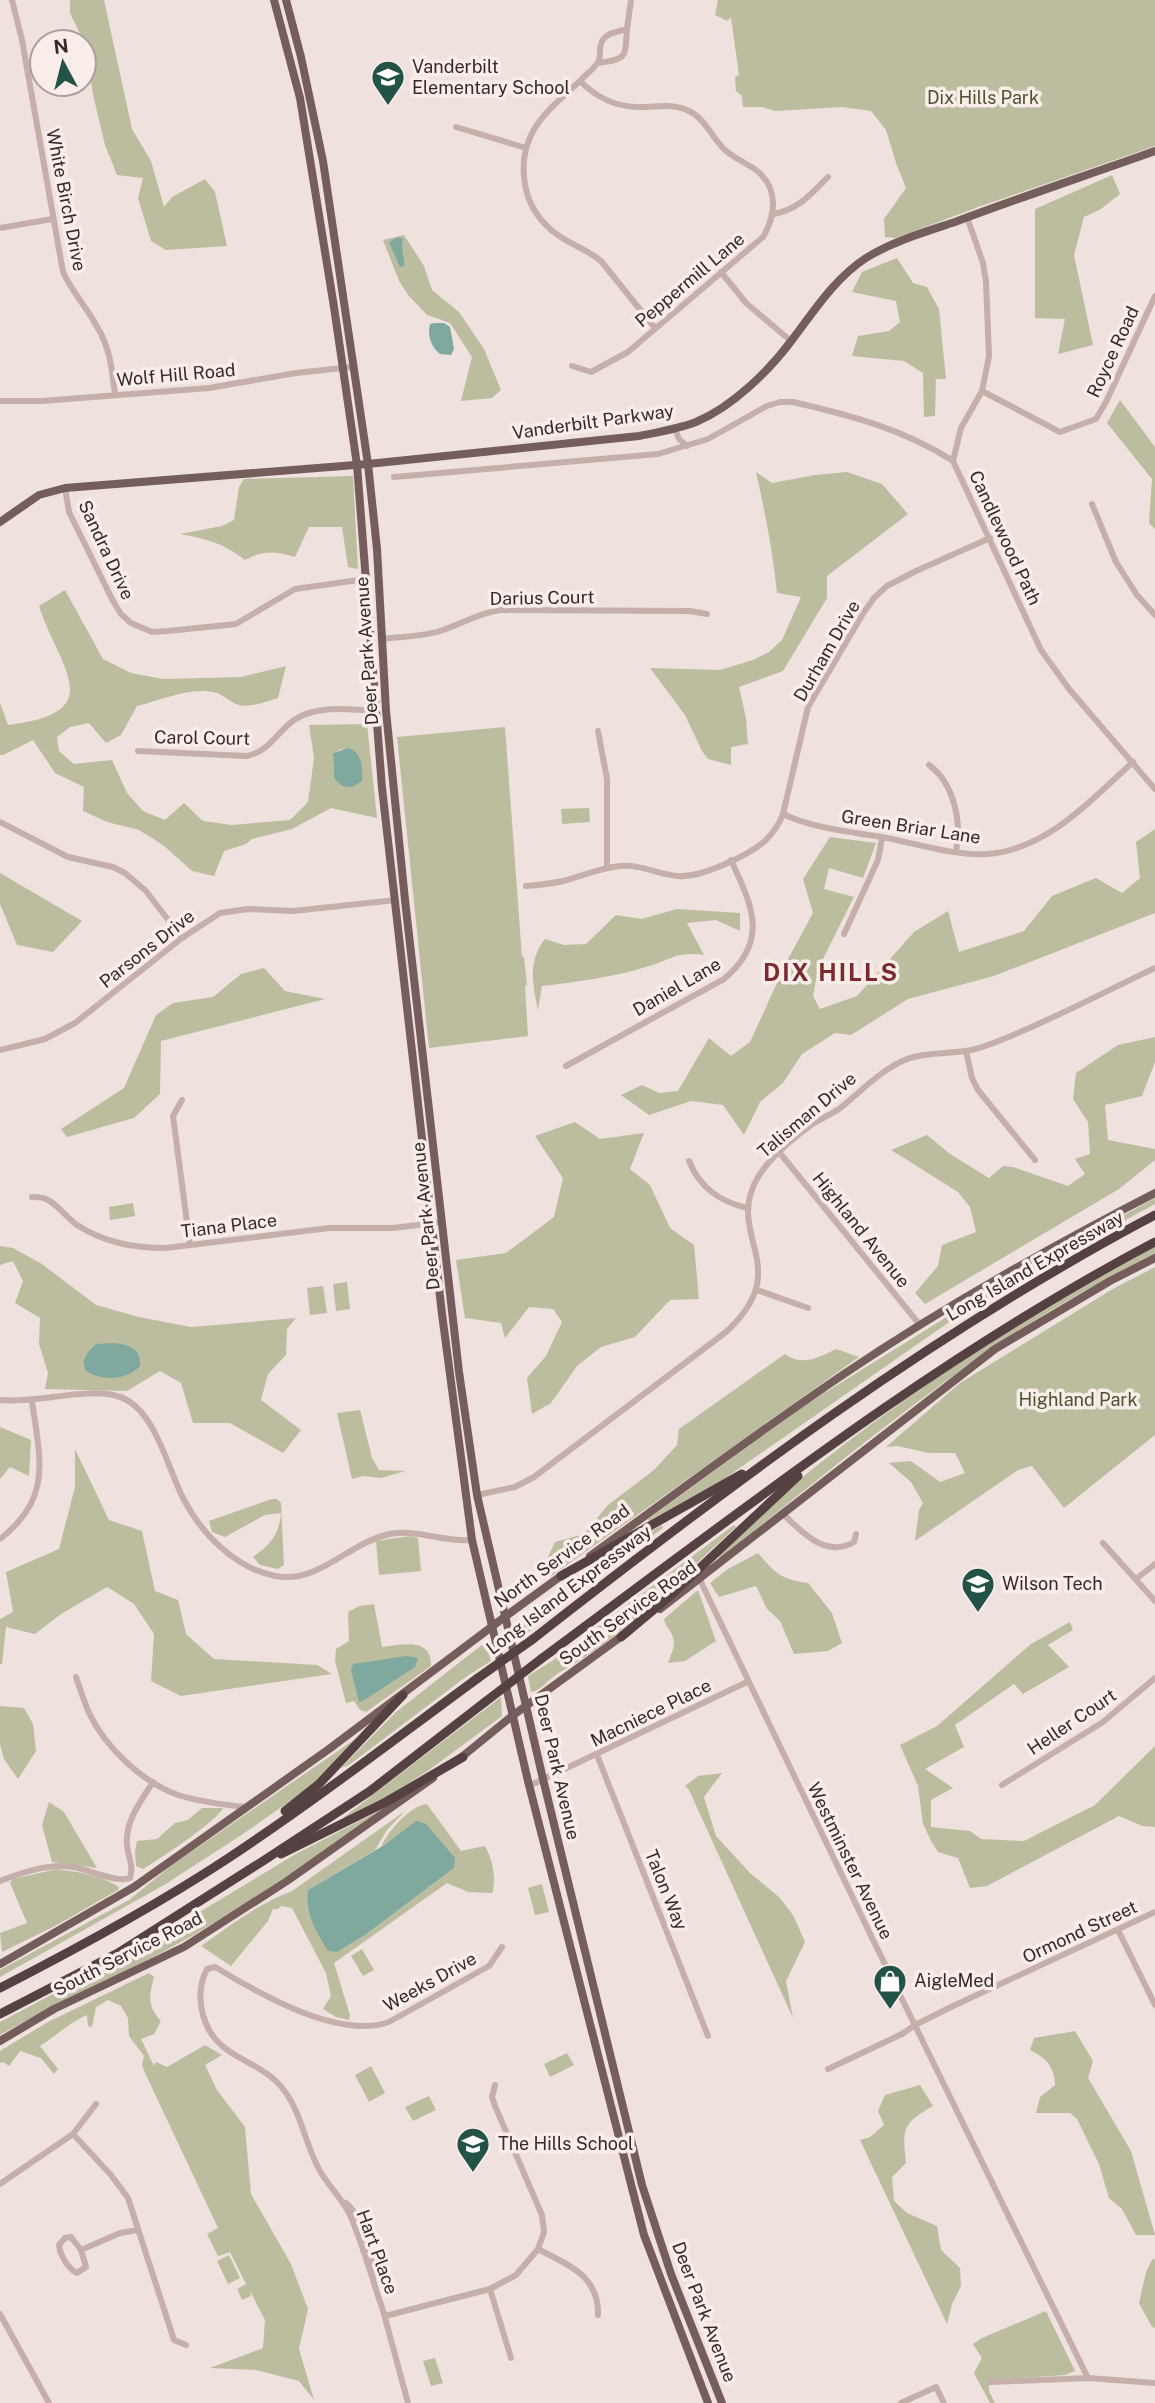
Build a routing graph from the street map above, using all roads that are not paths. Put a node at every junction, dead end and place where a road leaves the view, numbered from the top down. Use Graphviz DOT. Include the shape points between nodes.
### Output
graph roads {
  1 [pos="12,0"];
  2 [pos="274,0"];
  3 [pos="286,0"];
  4 [pos="631,0"];
  5 [pos="627,29"];
  6 [pos="598,63"];
  7 [pos="580,80"];
  8 [pos="456,127"];
  9 [pos="526,148"];
  10 [pos="1155,151"];
  11 [pos="828,177"];
  12 [pos="774,214"];
  13 [pos="967,217"];
  14 [pos="52,219"];
  15 [pos="0,228"];
  16 [pos="721,271"];
  17 [pos="1155,296"];
  18 [pos="656,328"];
  19 [pos="791,341"];
  20 [pos="572,366"];
  21 [pos="352,367"];
  22 [pos="342,368"];
  23 [pos="982,391"];
  24 [pos="115,395"];
  25 [pos="0,401"];
  26 [pos="675,429"];
  27 [pos="687,446"];
  28 [pos="953,461"];
  29 [pos="368,464"];
  30 [pos="357,465"];
  31 [pos="394,477"];
  32 [pos="65,488"];
  33 [pos="1092,504"];
  34 [pos="0,522"];
  35 [pos="990,538"];
  36 [pos="366,579"];
  37 [pos="707,614"];
  38 [pos="1155,615"];
  39 [pos="383,639"];
  40 [pos="375,711"];
  41 [pos="598,731"];
  42 [pos="138,751"];
  43 [pos="1133,762"];
  44 [pos="929,765"];
  45 [pos="1155,789"];
  46 [pos="783,814"];
  47 [pos="0,822"];
  48 [pos="883,838"];
  49 [pos="956,851"];
  50 [pos="730,860"];
  51 [pos="607,868"];
  52 [pos="526,886"];
  53 [pos="401,900"];
  54 [pos="844,934"];
  55 [pos="182,938"];
  56 [pos="1155,968"];
  57 [pos="0,1050"];
  58 [pos="966,1051"];
  59 [pos="566,1066"];
  60 [pos="182,1100"];
  61 [pos="779,1152"];
  62 [pos="1035,1160"];
  63 [pos="689,1161"];
  64 [pos="1155,1193"];
  65 [pos="33,1196"];
  66 [pos="747,1209"];
  67 [pos="1155,1215"];
  68 [pos="432,1222"];
  69 [pos="442,1222"];
  70 [pos="1155,1242"];
  71 [pos="190,1245"];
  72 [pos="1155,1258"];
  73 [pos="757,1290"];
  74 [pos="808,1308"];
  75 [pos="920,1325"];
  76 [pos="0,1400"];
  77 [pos="32,1401"];
  78 [pos="876,1413"];
  79 [pos="753,1470"];
  80 [pos="477,1495"];
  81 [pos="782,1513"];
  82 [pos="856,1534"];
  83 [pos="0,1539"];
  84 [pos="471,1540"];
  85 [pos="1103,1543"];
  86 [pos="1155,1564"];
  87 [pos="561,1576"];
  88 [pos="1136,1579"];
  89 [pos="700,1580"];
  90 [pos="1155,1601"];
  91 [pos="506,1616"];
  92 [pos="490,1627"];
  93 [pos="621,1637"];
  94 [pos="76,1677"];
  95 [pos="1155,1678"];
  96 [pos="747,1682"];
  97 [pos="403,1695"];
  98 [pos="527,1706"];
  99 [pos="512,1716"];
  100 [pos="597,1755"];
  101 [pos="463,1757"];
  102 [pos="543,1779"];
  103 [pos="153,1782"];
  104 [pos="1002,1785"];
  105 [pos="529,1786"];
  106 [pos="247,1807"];
  107 [pos="227,1859"];
  108 [pos="263,1861"];
  109 [pos="0,1881"];
  110 [pos="1155,1912"];
  111 [pos="1118,1930"];
  112 [pos="502,1947"];
  113 [pos="0,1964"];
  114 [pos="207,1969"];
  115 [pos="0,1987"];
  116 [pos="1155,2005"];
  117 [pos="0,2014"];
  118 [pos="915,2025"];
  119 [pos="708,2036"];
  120 [pos="0,2041"];
  121 [pos="828,2069"];
  122 [pos="495,2085"];
  123 [pos="96,2104"];
  124 [pos="73,2134"];
  125 [pos="630,2135"];
  126 [pos="620,2138"];
  127 [pos="0,2184"];
  128 [pos="138,2230"];
  129 [pos="538,2249"];
  130 [pos="81,2250"];
  131 [pos="490,2289"];
  132 [pos="0,2314"];
  133 [pos="598,2315"];
  134 [pos="385,2316"];
  135 [pos="186,2346"];
  136 [pos="511,2358"];
  137 [pos="1088,2378"];
  138 [pos="990,2382"];
  139 [pos="1155,2383"];
  140 [pos="50,2403"];
  141 [pos="408,2403"];
  142 [pos="708,2403"];
  143 [pos="722,2403"];
  144 [pos="901,2403"];
  145 [pos="944,2403"];
  1 -- 14 [label="street, White Birch Drive"];
  2 -- 22 [label="main road, Deer Park Avenue" via="300,98"];
  3 -- 21 [label="main road, Deer Park Avenue" via="323,161"];
  4 -- 5 [label="street"];
  5 -- 6 [label="street" via="603,38"];
  5 -- 6 [label="street" via="624,56"];
  6 -- 7 [label="street"];
  7 -- 9 [label="street" via="540,120"];
  7 -- 12 [label="street" via="615,104 667,105 690,111 723,148 758,172 772,194"];
  8 -- 9 [label="street"];
  9 -- 18 [label="street" via="524,179 538,216 562,238 601,261"];
  10 -- 13 [label="main road, Vanderbilt Parkway"];
  11 -- 12 [label="street" via="802,203"];
  12 -- 16 [label="street, Peppermill Lane" via="762,237"];
  13 -- 19 [label="main road, Vanderbilt Parkway" via="867,257 830,290"];
  13 -- 23 [label="street" via="986,282 989,356"];
  14 -- 15 [label="street"];
  14 -- 24 [label="street, White Birch Drive" via="71,291 106,342"];
  16 -- 18 [label="street, Peppermill Lane"];
  16 -- 19 [label="street" via="751,308"];
  17 -- 23 [label="street, Royce Road" via="1096,419 1060,432"];
  18 -- 20 [label="street, Peppermill Lane" via="628,352 591,372"];
  19 -- 26 [label="main road, Vanderbilt Parkway" via="740,394 698,421"];
  21 -- 22 [label="street, Wolf Hill Road"];
  21 -- 29 [label="main road, Deer Park Avenue"];
  22 -- 24 [label="street, Wolf Hill Road" via="209,388"];
  22 -- 30 [label="main road, Deer Park Avenue"];
  23 -- 28 [label="street" via="961,428"];
  24 -- 25 [label="street, Wolf Hill Road"];
  26 -- 27 [label="street"];
  26 -- 29 [label="main road, Vanderbilt Parkway"];
  27 -- 28 [label="street, Candlewood Path" via="758,409 793,402 878,423"];
  27 -- 31 [label="street, Candlewood Path" via="658,454"];
  28 -- 35 [label="street, Candlewood Path"];
  29 -- 30 [label="main road, Vanderbilt Parkway"];
  29 -- 39 [label="main road, Deer Park Avenue"];
  30 -- 32 [label="main road, Vanderbilt Parkway"];
  30 -- 36 [label="main road, Deer Park Avenue"];
  32 -- 34 [label="main road, Vanderbilt Parkway" via="39,495"];
  32 -- 36 [label="street, Sandra Drive" via="69,512 113,601 131,623 152,632 236,624 295,589"];
  33 -- 38 [label="street" via="1116,562"];
  35 -- 43 [label="street, Candlewood Path" via="1041,650"];
  35 -- 46 [label="street, Durham Drive" via="887,586 864,612 808,707"];
  36 -- 40 [label="main road, Deer Park Avenue"];
  37 -- 39 [label="street, Darius Court" via="500,610 425,635"];
  39 -- 53 [label="main road, Deer Park Avenue"];
  40 -- 42 [label="street, Carol Court" via="306,713 269,747 247,756"];
  40 -- 53 [label="main road, Deer Park Avenue"];
  41 -- 51 [label="street" via="606,768"];
  43 -- 45 [label="street, Candlewood Path"];
  43 -- 49 [label="street, Green Briar Lane" via="1076,814 1043,836 1004,852"];
  44 -- 49 [label="street" via="941,774 959,820"];
  46 -- 48 [label="street, Green Briar Lane"];
  46 -- 50 [label="street, Durham Drive" via="765,840"];
  47 -- 55 [label="street" via="68,857 125,873 146,891"];
  48 -- 49 [label="street, Green Briar Lane"];
  48 -- 54 [label="street" via="878,860"];
  50 -- 51 [label="street, Durham Drive" via="688,877 637,866"];
  50 -- 59 [label="street, Daniel Lane" via="753,912 750,942 737,968"];
  51 -- 52 [label="street, Durham Drive"];
  53 -- 55 [label="street, Parsons Drive" via="293,911 234,909"];
  53 -- 68 [label="main road, Deer Park Avenue"];
  53 -- 69 [label="main road, Deer Park Avenue"];
  55 -- 57 [label="street, Parsons Drive" via="75,1023 45,1039"];
  56 -- 58 [label="street, Talisman Drive" via="997,1042"];
  58 -- 61 [label="street, Talisman Drive" via="923,1055 894,1065"];
  58 -- 62 [label="street" via="978,1090"];
  60 -- 71 [label="street" via="173,1116"];
  61 -- 66 [label="street, Talisman Drive" via="756,1181"];
  61 -- 75 [label="street, Highland Avenue"];
  63 -- 66 [label="street" via="705,1187"];
  64 -- 75 [label="main road, North Service Road"];
  65 -- 71 [label="street, Tiana Place" via="48,1199 77,1224 114,1242 144,1248"];
  66 -- 73 [label="street" via="759,1261"];
  67 -- 79 [label="highway, Long Island Expressway" via="988,1310"];
  68 -- 69 [label="street, Tiana Place"];
  68 -- 71 [label="street, Tiana Place" via="393,1228 329,1228"];
  68 -- 84 [label="main road, Deer Park Avenue"];
  69 -- 80 [label="main road, Deer Park Avenue"];
  70 -- 78 [label="highway" via="1001,1330"];
  72 -- 81 [label="main road, South Service Road" via="995,1349"];
  73 -- 74 [label="street"];
  73 -- 80 [label="street" via="749,1308 726,1332 534,1477"];
  75 -- 87 [label="main road, North Service Road"];
  76 -- 77 [label="street"];
  77 -- 83 [label="street" via="39,1484 28,1512"];
  77 -- 84 [label="street" via="100,1394 129,1401 149,1422 184,1501 203,1529 242,1563 274,1576 316,1571 367,1542 398,1533"];
  78 -- 93 [label="highway" via="781,1490"];
  78 -- 108 [label="highway, bridge" via="370,1791"];
  79 -- 87 [label="highway"];
  79 -- 107 [label="highway, Long Island Expressway, bridge" via="533,1639"];
  80 -- 91 [label="main road, Deer Park Avenue"];
  81 -- 82 [label="street" via="807,1538 820,1544 848,1545"];
  81 -- 89 [label="main road, South Service Road"];
  84 -- 92 [label="main road, Deer Park Avenue"];
  85 -- 88 [label="street"];
  86 -- 88 [label="street"];
  87 -- 91 [label="main road, North Service Road"];
  88 -- 90 [label="street"];
  89 -- 93 [label="main road, South Service Road"];
  89 -- 96 [label="street, Westminster Avenue"];
  91 -- 92 [label="main road, North Service Road"];
  91 -- 98 [label="main road, Deer Park Avenue"];
  92 -- 97 [label="main road, North Service Road"];
  92 -- 99 [label="main road, Deer Park Avenue"];
  93 -- 98 [label="main road, South Service Road"];
  94 -- 103 [label="street" via="89,1712 108,1743"];
  95 -- 104 [label="street, Heller Court" via="1103,1722"];
  96 -- 100 [label="street, Macniece Place"];
  96 -- 118 [label="street, Westminster Avenue"];
  97 -- 106 [label="main road, North Service Road"];
  97 -- 107 [label="highway" via="319,1784"];
  98 -- 99 [label="main road, South Service Road"];
  98 -- 102 [label="main road, Deer Park Avenue"];
  99 -- 101 [label="main road, South Service Road"];
  99 -- 105 [label="main road, Deer Park Avenue"];
  100 -- 102 [label="street, Macniece Place"];
  100 -- 119 [label="street, Talon Way"];
  101 -- 108 [label="highway" via="386,1802"];
  101 -- 120 [label="main road, South Service Road" via="184,1947 54,2009"];
  102 -- 105 [label="street, Macniece Place"];
  102 -- 125 [label="main road, Deer Park Avenue"];
  103 -- 106 [label="street" via="197,1800"];
  103 -- 109 [label="street" via="129,1827 130,1878 119,1880 66,1866"];
  105 -- 126 [label="main road, Deer Park Avenue"];
  106 -- 113 [label="main road, North Service Road" via="134,1887"];
  107 -- 115 [label="highway, Long Island Expressway" via="107,1932"];
  108 -- 117 [label="highway" via="118,1953"];
  110 -- 111 [label="street, Ormond Street"];
  111 -- 116 [label="street"];
  111 -- 118 [label="street, Ormond Street"];
  112 -- 114 [label="street, Weeks Drive" via="489,1966 376,2026 324,2018 261,1993 215,1967"];
  114 -- 134 [label="street, Hart Place" via="200,1993 210,2032 229,2052 282,2087 320,2172 353,2224"];
  118 -- 121 [label="street, Ormond Street"];
  118 -- 137 [label="street, Westminster Avenue"];
  122 -- 129 [label="street" via="495,2106 542,2215 544,2232"];
  123 -- 124 [label="street"];
  124 -- 127 [label="street"];
  124 -- 128 [label="street" via="122,2188"];
  125 -- 126 [label="main road"];
  125 -- 143 [label="main road, Deer Park Avenue" via="667,2264"];
  126 -- 142 [label="main road, Deer Park Avenue" via="645,2235"];
  128 -- 130 [label="street"];
  128 -- 135 [label="street" via="174,2340"];
  129 -- 131 [label="street" via="516,2275"];
  129 -- 133 [label="street" via="578,2270 595,2290"];
  130 -- 130 [label="street" via="71,2237 59,2245 77,2273 86,2267"];
  131 -- 134 [label="street"];
  131 -- 136 [label="street"];
  132 -- 140 [label="street"];
  134 -- 141 [label="street, Hart Place"];
  137 -- 138 [label="street"];
  137 -- 139 [label="street"];
  144 -- 145 [label="street" via="936,2387"];
}
